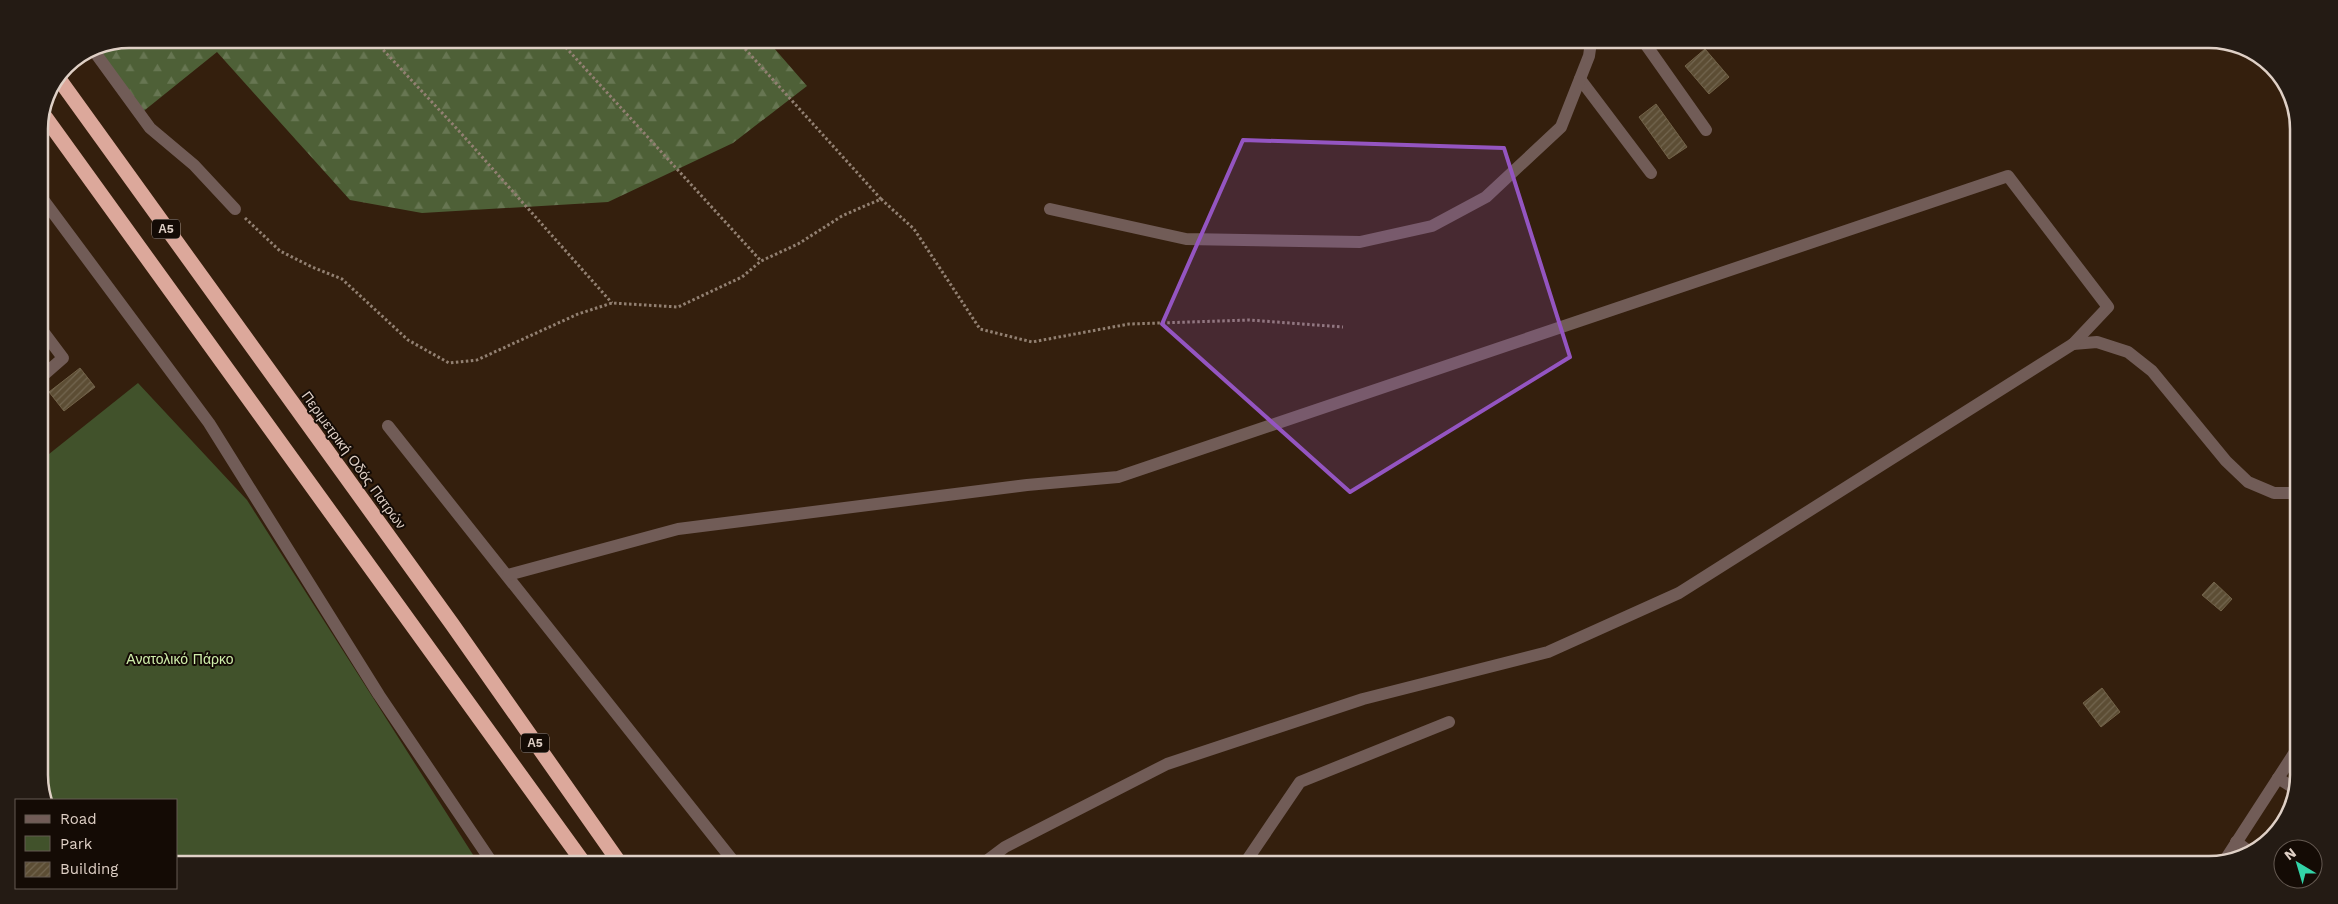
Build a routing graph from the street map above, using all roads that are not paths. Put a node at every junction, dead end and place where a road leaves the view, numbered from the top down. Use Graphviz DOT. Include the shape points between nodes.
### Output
graph roads {
  1 [pos="1590,48"];
  2 [pos="1648,48"];
  3 [pos="96,55"];
  4 [pos="1580,79"];
  5 [pos="61,82"];
  6 [pos="48,122"];
  7 [pos="1706,130"];
  8 [pos="1651,173"];
  9 [pos="48,206"];
  10 [pos="235,209"];
  11 [pos="1050,209"];
  12 [pos="48,338"];
  13 [pos="2073,344"];
  14 [pos="48,371"];
  15 [pos="388,426"];
  16 [pos="2290,493"];
  17 [pos="508,575"];
  18 [pos="1449,722"];
  19 [pos="2290,760"];
  20 [pos="2278,778"];
  21 [pos="2289,786"];
  22 [pos="2236,842"];
  23 [pos="2245,848"];
  24 [pos="2229,854"];
  25 [pos="488,856"];
  26 [pos="579,856"];
  27 [pos="615,856"];
  28 [pos="729,856"];
  29 [pos="993,856"];
  30 [pos="1250,856"];
  1 -- 4 [label="street"];
  2 -- 7 [label="street"];
  3 -- 10 [label="street" via="150,128 194,165"];
  4 -- 8 [label="street"];
  4 -- 11 [label="street" via="1561,127 1486,197 1432,226 1360,242 1186,238"];
  5 -- 27 [label="highway, Περιμετρική Οδός Πατρών / Α5" via="452,624"];
  6 -- 26 [label="highway, Α5"];
  9 -- 25 [label="street" via="209,423 379,694"];
  12 -- 14 [label="street" via="63,358"];
  13 -- 16 [label="street" via="2097,342 2128,352 2152,371 2226,461 2248,482 2274,493"];
  13 -- 17 [label="street" via="2108,307 2008,176 1118,477 1027,485 678,529"];
  13 -- 29 [label="street" via="1680,592 1548,652 1363,699 1167,764"];
  15 -- 17 [label="street"];
  17 -- 28 [label="street"];
  18 -- 30 [label="street" via="1300,782"];
  19 -- 20 [label="street"];
  20 -- 21 [label="street"];
  20 -- 22 [label="street"];
  22 -- 23 [label="street"];
  22 -- 24 [label="street"];
}
